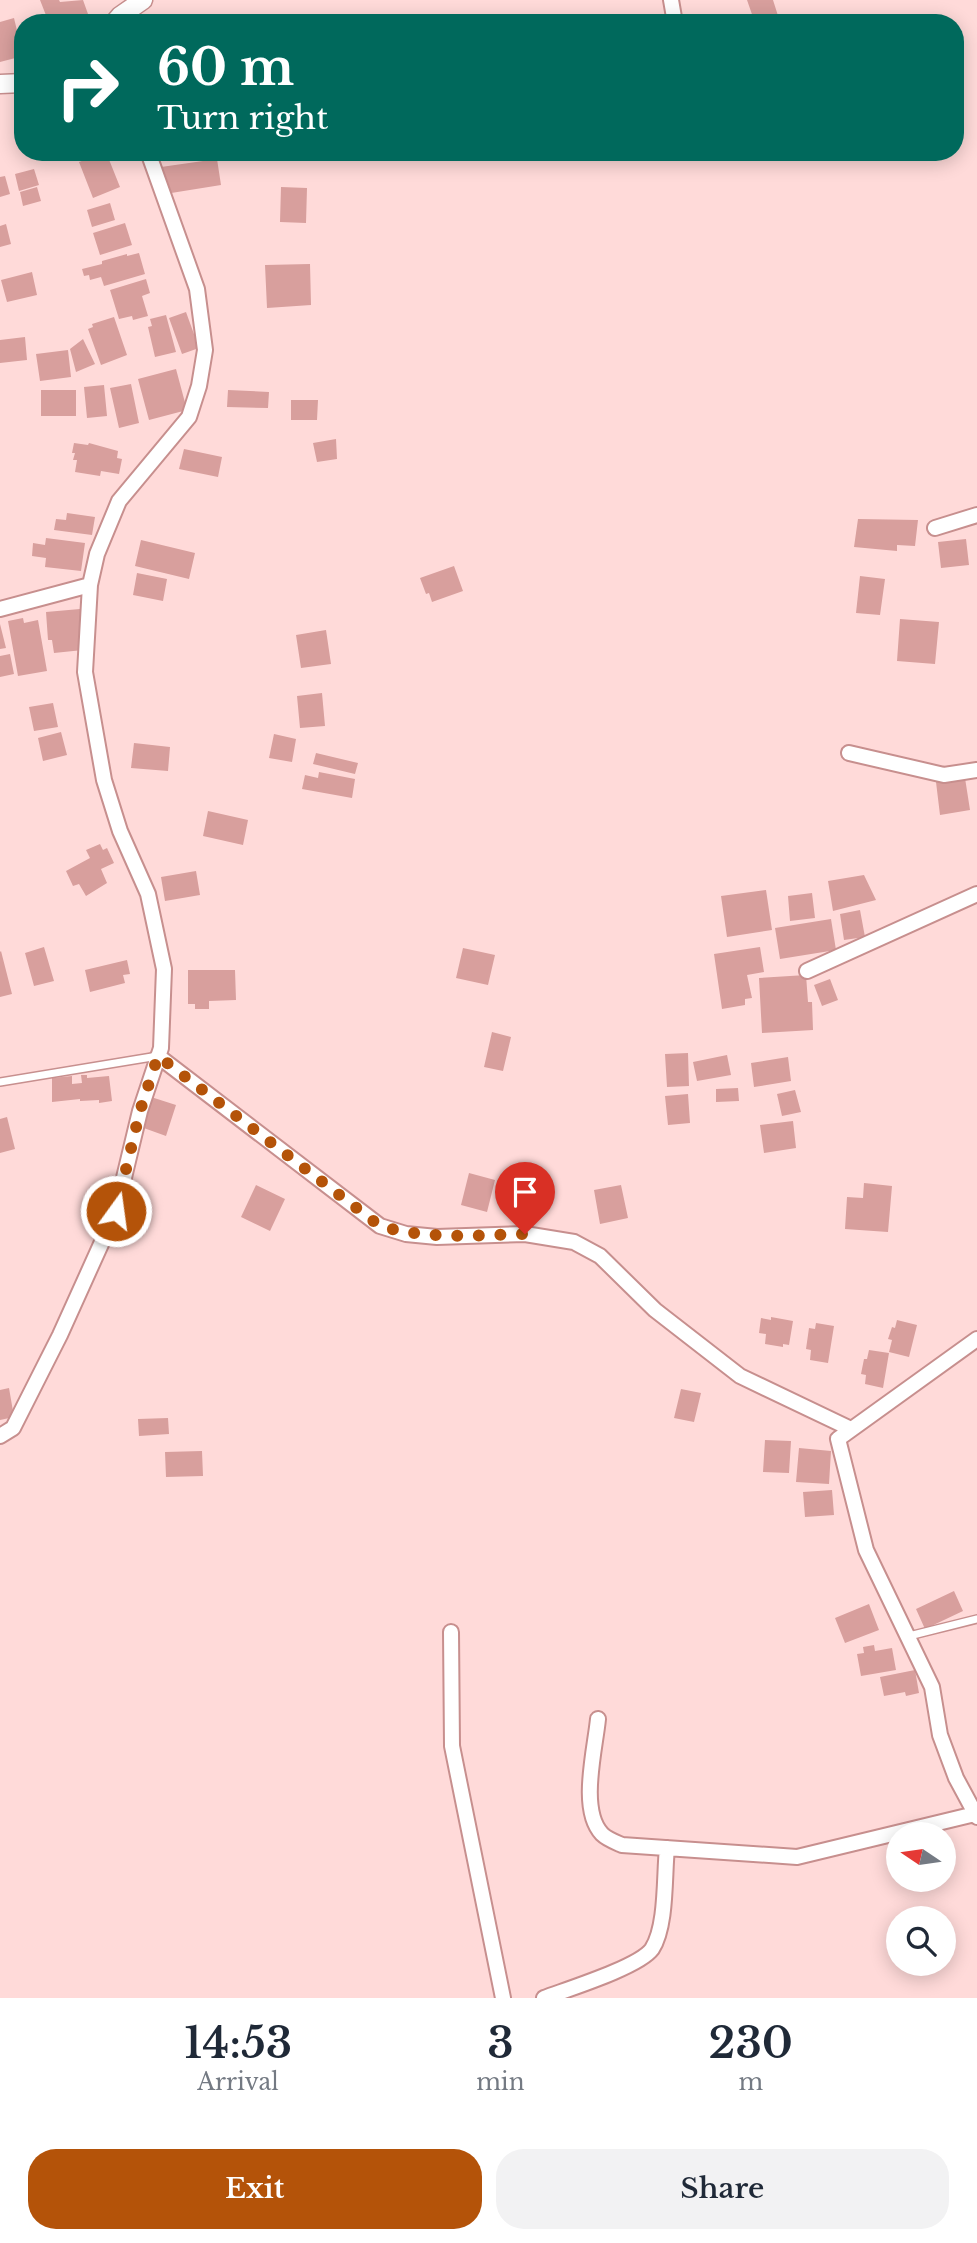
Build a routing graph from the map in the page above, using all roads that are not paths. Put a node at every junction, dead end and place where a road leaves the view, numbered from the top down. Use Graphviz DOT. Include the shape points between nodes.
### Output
graph roads {
  1 [pos="143,0"];
  2 [pos="125,14"];
  3 [pos="151,161"];
  4 [pos="977,515"];
  5 [pos="935,528"];
  6 [pos="90,585"];
  7 [pos="0,609"];
  8 [pos="849,753"];
  9 [pos="977,770"];
  10 [pos="977,894"];
  11 [pos="807,971"];
  12 [pos="158,1056"];
  13 [pos="0,1082"];
  14 [pos="977,1339"];
  15 [pos="852,1429"];
  16 [pos="0,1436"];
  17 [pos="977,1619"];
  18 [pos="451,1632"];
  19 [pos="909,1636"];
  20 [pos="598,1719"];
  21 [pos="976,1815"];
  22 [pos="667,1848"];
  23 [pos="503,1998"];
  24 [pos="544,1998"];
  1 -- 2 [label="street"];
  3 -- 6 [label="street" via="197,289 205,350 200,386 189,417 119,501"];
  4 -- 5 [label="street"];
  6 -- 7 [label="street"];
  6 -- 12 [label="street" via="85,672 104,780 148,894 164,969"];
  8 -- 9 [label="street" via="944,775"];
  10 -- 11 [label="street"];
  12 -- 13 [label="lane"];
  12 -- 15 [label="street" via="380,1226 438,1237 525,1234 573,1242 600,1256 655,1310 740,1376"];
  12 -- 16 [label="street" via="116,1211 13,1428"];
  14 -- 15 [label="street"];
  15 -- 19 [label="street" via="838,1439 866,1550"];
  17 -- 19 [label="lane"];
  18 -- 23 [label="street" via="452,1746"];
  19 -- 21 [label="street" via="932,1687 940,1735 956,1778"];
  20 -- 22 [label="street" via="589,1798 593,1820 603,1835 622,1845"];
  21 -- 22 [label="street" via="797,1857"];
  22 -- 24 [label="street" via="662,1912 652,1949 639,1961"];
}
